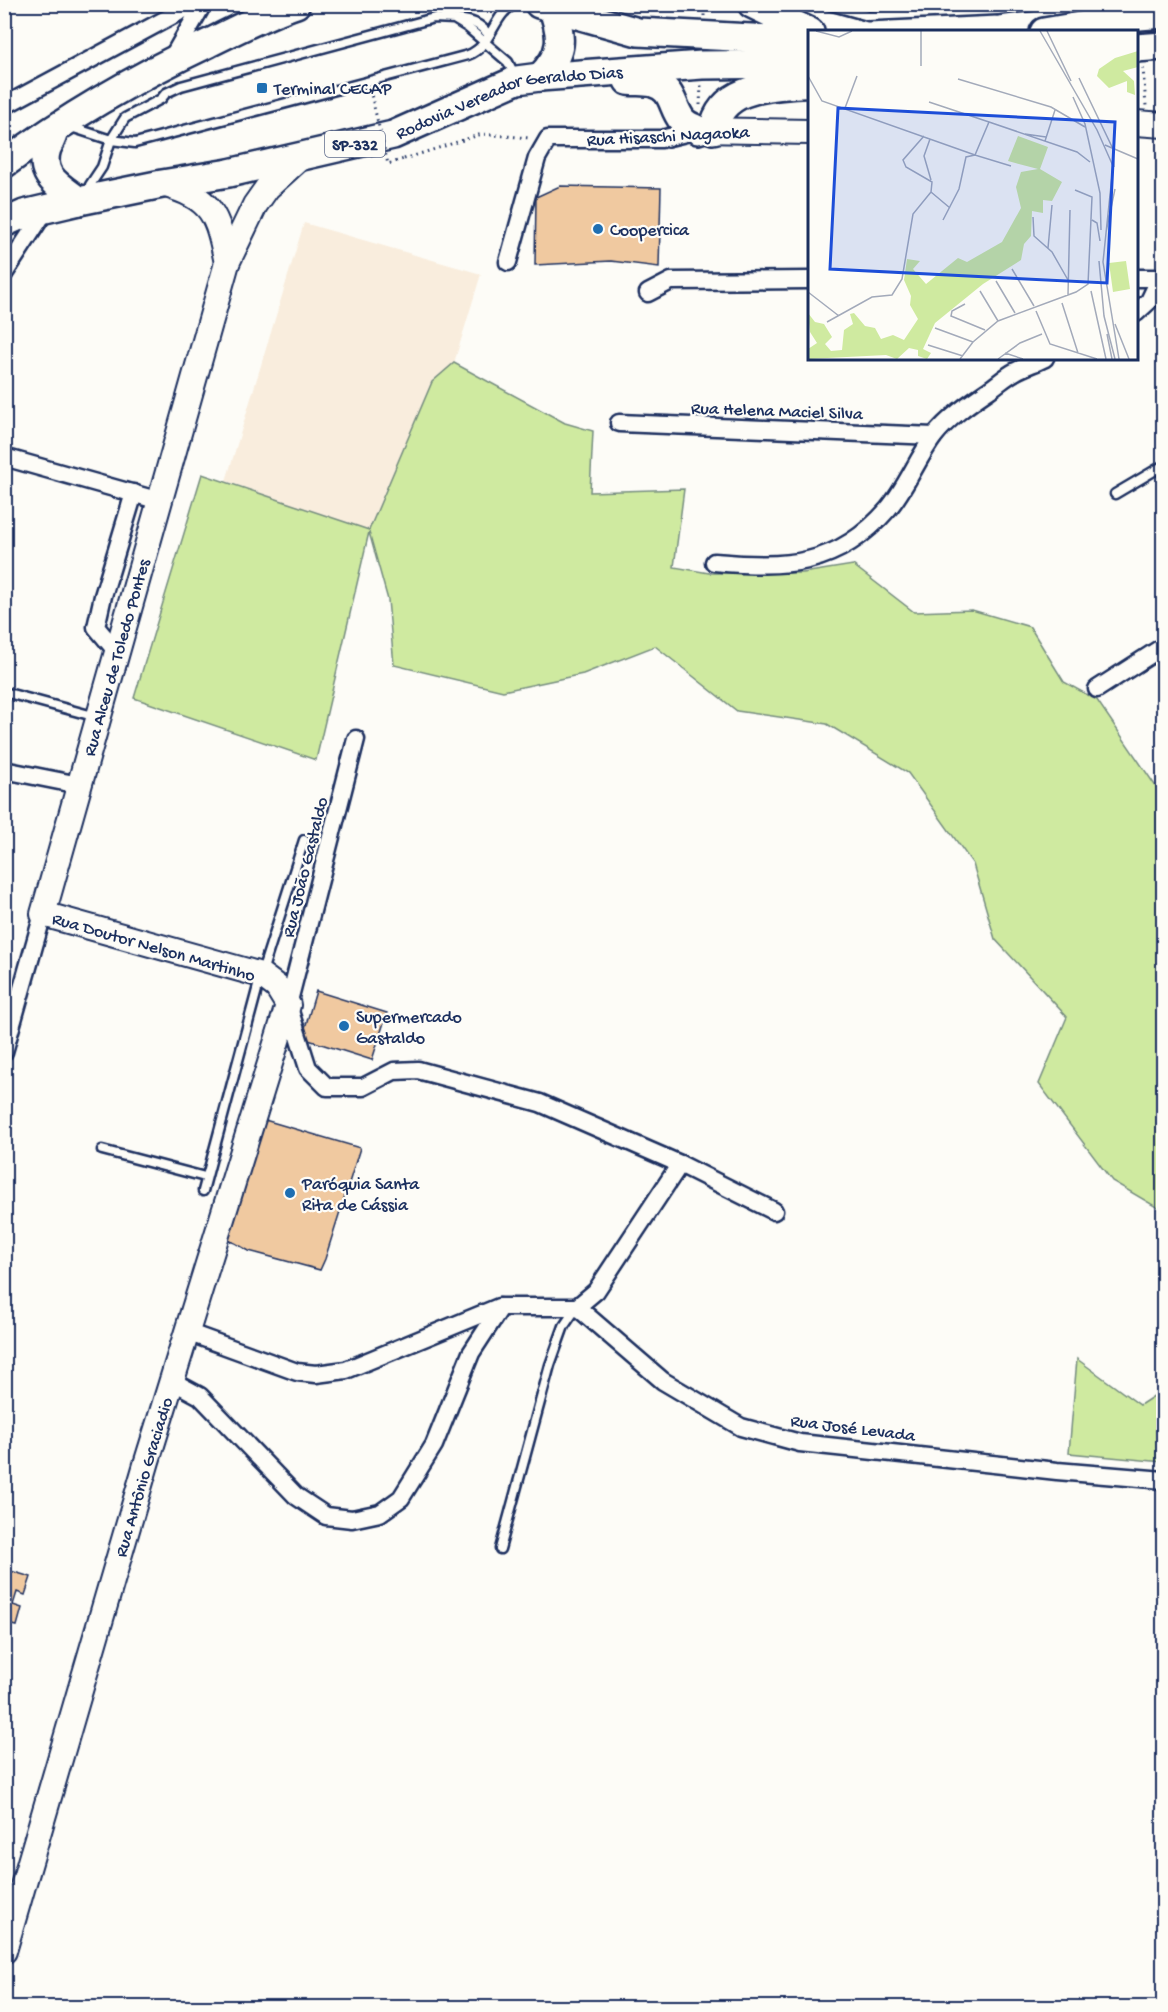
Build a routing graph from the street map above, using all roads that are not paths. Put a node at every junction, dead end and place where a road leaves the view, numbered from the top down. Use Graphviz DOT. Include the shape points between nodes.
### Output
graph roads {
  1 [pos="194,4"];
  2 [pos="203,4"];
  3 [pos="297,4"];
  4 [pos="516,4"];
  5 [pos="752,4"];
  6 [pos="825,4"];
  7 [pos="1047,4"];
  8 [pos="545,6"];
  9 [pos="997,8"];
  10 [pos="1164,14"];
  11 [pos="454,19"];
  12 [pos="1056,30"];
  13 [pos="808,31"];
  14 [pos="489,35"];
  15 [pos="808,41"];
  16 [pos="484,44"];
  17 [pos="170,61"];
  18 [pos="808,64"];
  19 [pos="595,74"];
  20 [pos="529,78"];
  21 [pos="808,83"];
  22 [pos="7,107"];
  23 [pos="59,127"];
  24 [pos="706,130"];
  25 [pos="808,132"];
  26 [pos="111,140"];
  27 [pos="301,157"];
  28 [pos="4,164"];
  29 [pos="162,184"];
  30 [pos="84,200"];
  31 [pos="46,208"];
  32 [pos="4,223"];
  33 [pos="508,262"];
  34 [pos="227,263"];
  35 [pos="4,274"];
  36 [pos="1138,278"];
  37 [pos="1162,278"];
  38 [pos="808,280"];
  39 [pos="648,293"];
  40 [pos="1138,312"];
  41 [pos="1041,360"];
  42 [pos="618,423"];
  43 [pos="934,436"];
  44 [pos="4,457"];
  45 [pos="1164,465"];
  46 [pos="134,493"];
  47 [pos="1115,494"];
  48 [pos="160,501"];
  49 [pos="714,562"];
  50 [pos="1164,646"];
  51 [pos="117,652"];
  52 [pos="1097,689"];
  53 [pos="4,692"];
  54 [pos="99,717"];
  55 [pos="356,739"];
  56 [pos="4,770"];
  57 [pos="79,785"];
  58 [pos="304,840"];
  59 [pos="43,914"];
  60 [pos="261,975"];
  61 [pos="288,1005"];
  62 [pos="4,1052"];
  63 [pos="102,1150"];
  64 [pos="680,1164"];
  65 [pos="205,1177"];
  66 [pos="202,1191"];
  67 [pos="774,1211"];
  68 [pos="501,1307"];
  69 [pos="577,1307"];
  70 [pos="187,1332"];
  71 [pos="172,1381"];
  72 [pos="1164,1480"];
  73 [pos="500,1549"];
  74 [pos="4,1951"];
  1 -- 22 [label="street"];
  2 -- 17 [label="street"];
  3 -- 17 [label="main road"];
  4 -- 14 [label="lane" via="502,14"];
  5 -- 13 [label="main road"];
  6 -- 9 [label="lane" via="868,16"];
  7 -- 9 [label="lane"];
  8 -- 15 [label="main road" via="638,32"];
  8 -- 20 [label="main road" via="559,26 558,54 552,65"];
  10 -- 12 [label="main road"];
  11 -- 14 [label="lane" via="472,21"];
  11 -- 16 [label="lane"];
  11 -- 26 [label="lane" via="434,18 181,86 125,118"];
  14 -- 16 [label="lane"];
  16 -- 20 [label="lane"];
  16 -- 26 [label="lane" via="468,55 135,143"];
  17 -- 23 [label="main road"];
  18 -- 19 [label="main road, Rodovia Vereador Geraldo Dias / SP-332" via="702,65"];
  19 -- 20 [label="main road, Rodovia Vereador Geraldo Dias / SP-332"];
  19 -- 24 [label="main road" via="663,87 672,96 683,122"];
  20 -- 27 [label="main road, Rodovia Vereador Geraldo Dias / SP-332" via="393,135"];
  21 -- 24 [label="main road" via="756,88 737,95 725,104"];
  23 -- 26 [label="lane"];
  23 -- 28 [label="main road"];
  23 -- 30 [label="main road" via="46,156 48,174 52,181"];
  24 -- 25 [label="main road, Rua Hisaschi Nagaoka"];
  24 -- 33 [label="street, Rua Hisaschi Nagaoka" via="661,139 548,139 537,158"];
  26 -- 30 [label="lane"];
  27 -- 29 [label="main road, Rodovia Vereador Geraldo Dias / SP-332"];
  27 -- 34 [label="main road, Rua Alceu de Toledo Pontes" via="267,188"];
  29 -- 30 [label="main road, Rodovia Vereador Geraldo Dias / SP-332"];
  29 -- 34 [label="main road, Rua Alceu de Toledo Pontes" via="194,194 206,205 216,219"];
  30 -- 31 [label="main road, Rodovia Vereador Geraldo Dias / SP-332"];
  31 -- 32 [label="main road, Rodovia Vereador Geraldo Dias / SP-332"];
  31 -- 35 [label="street"];
  34 -- 48 [label="main road, Rua Alceu de Toledo Pontes"];
  36 -- 37 [label="street"];
  37 -- 40 [label="street"];
  38 -- 39 [label="street" via="670,281"];
  41 -- 43 [label="street" via="1014,372 959,411"];
  42 -- 43 [label="street, Rua Helena Maciel Silva"];
  43 -- 49 [label="street" via="888,509 855,541 833,553 801,562 760,566"];
  44 -- 46 [label="street"];
  45 -- 47 [label="lane"];
  46 -- 48 [label="street"];
  46 -- 51 [label="street" via="96,627"];
  48 -- 51 [label="main road, Rua Alceu de Toledo Pontes"];
  50 -- 52 [label="street"];
  51 -- 54 [label="main road, Rua Alceu de Toledo Pontes"];
  53 -- 54 [label="lane"];
  54 -- 57 [label="main road, Rua Alceu de Toledo Pontes"];
  55 -- 61 [label="street, Rua João Gastaldo"];
  56 -- 57 [label="street"];
  57 -- 59 [label="main road, Rua Alceu de Toledo Pontes"];
  58 -- 60 [label="lane"];
  59 -- 60 [label="main road, Rua Doutor Nelson Martinho"];
  59 -- 62 [label="street, Rua Alceu de Toledo Pontes"];
  60 -- 61 [label="main road, Rua Doutor Nelson Martinho" via="277,987"];
  60 -- 65 [label="lane"];
  61 -- 64 [label="street" via="308,1068 327,1087 363,1087 394,1071 418,1070 540,1103"];
  61 -- 70 [label="main road, Rua Antônio Graciadio"];
  63 -- 65 [label="lane"];
  64 -- 67 [label="street"];
  64 -- 69 [label="street" via="596,1291"];
  65 -- 66 [label="lane"];
  68 -- 69 [label="street"];
  68 -- 70 [label="street" via="346,1370 316,1374 297,1372"];
  68 -- 71 [label="street" via="471,1353 434,1445 401,1498 380,1513 352,1519 326,1516 296,1496 200,1396"];
  69 -- 72 [label="street, Rua José Levada" via="663,1381 741,1427 800,1443"];
  69 -- 73 [label="lane" via="564,1326 550,1365"];
  70 -- 71 [label="main road, Rua Antônio Graciadio"];
  71 -- 74 [label="main road, Rua Antônio Graciadio"];
}
